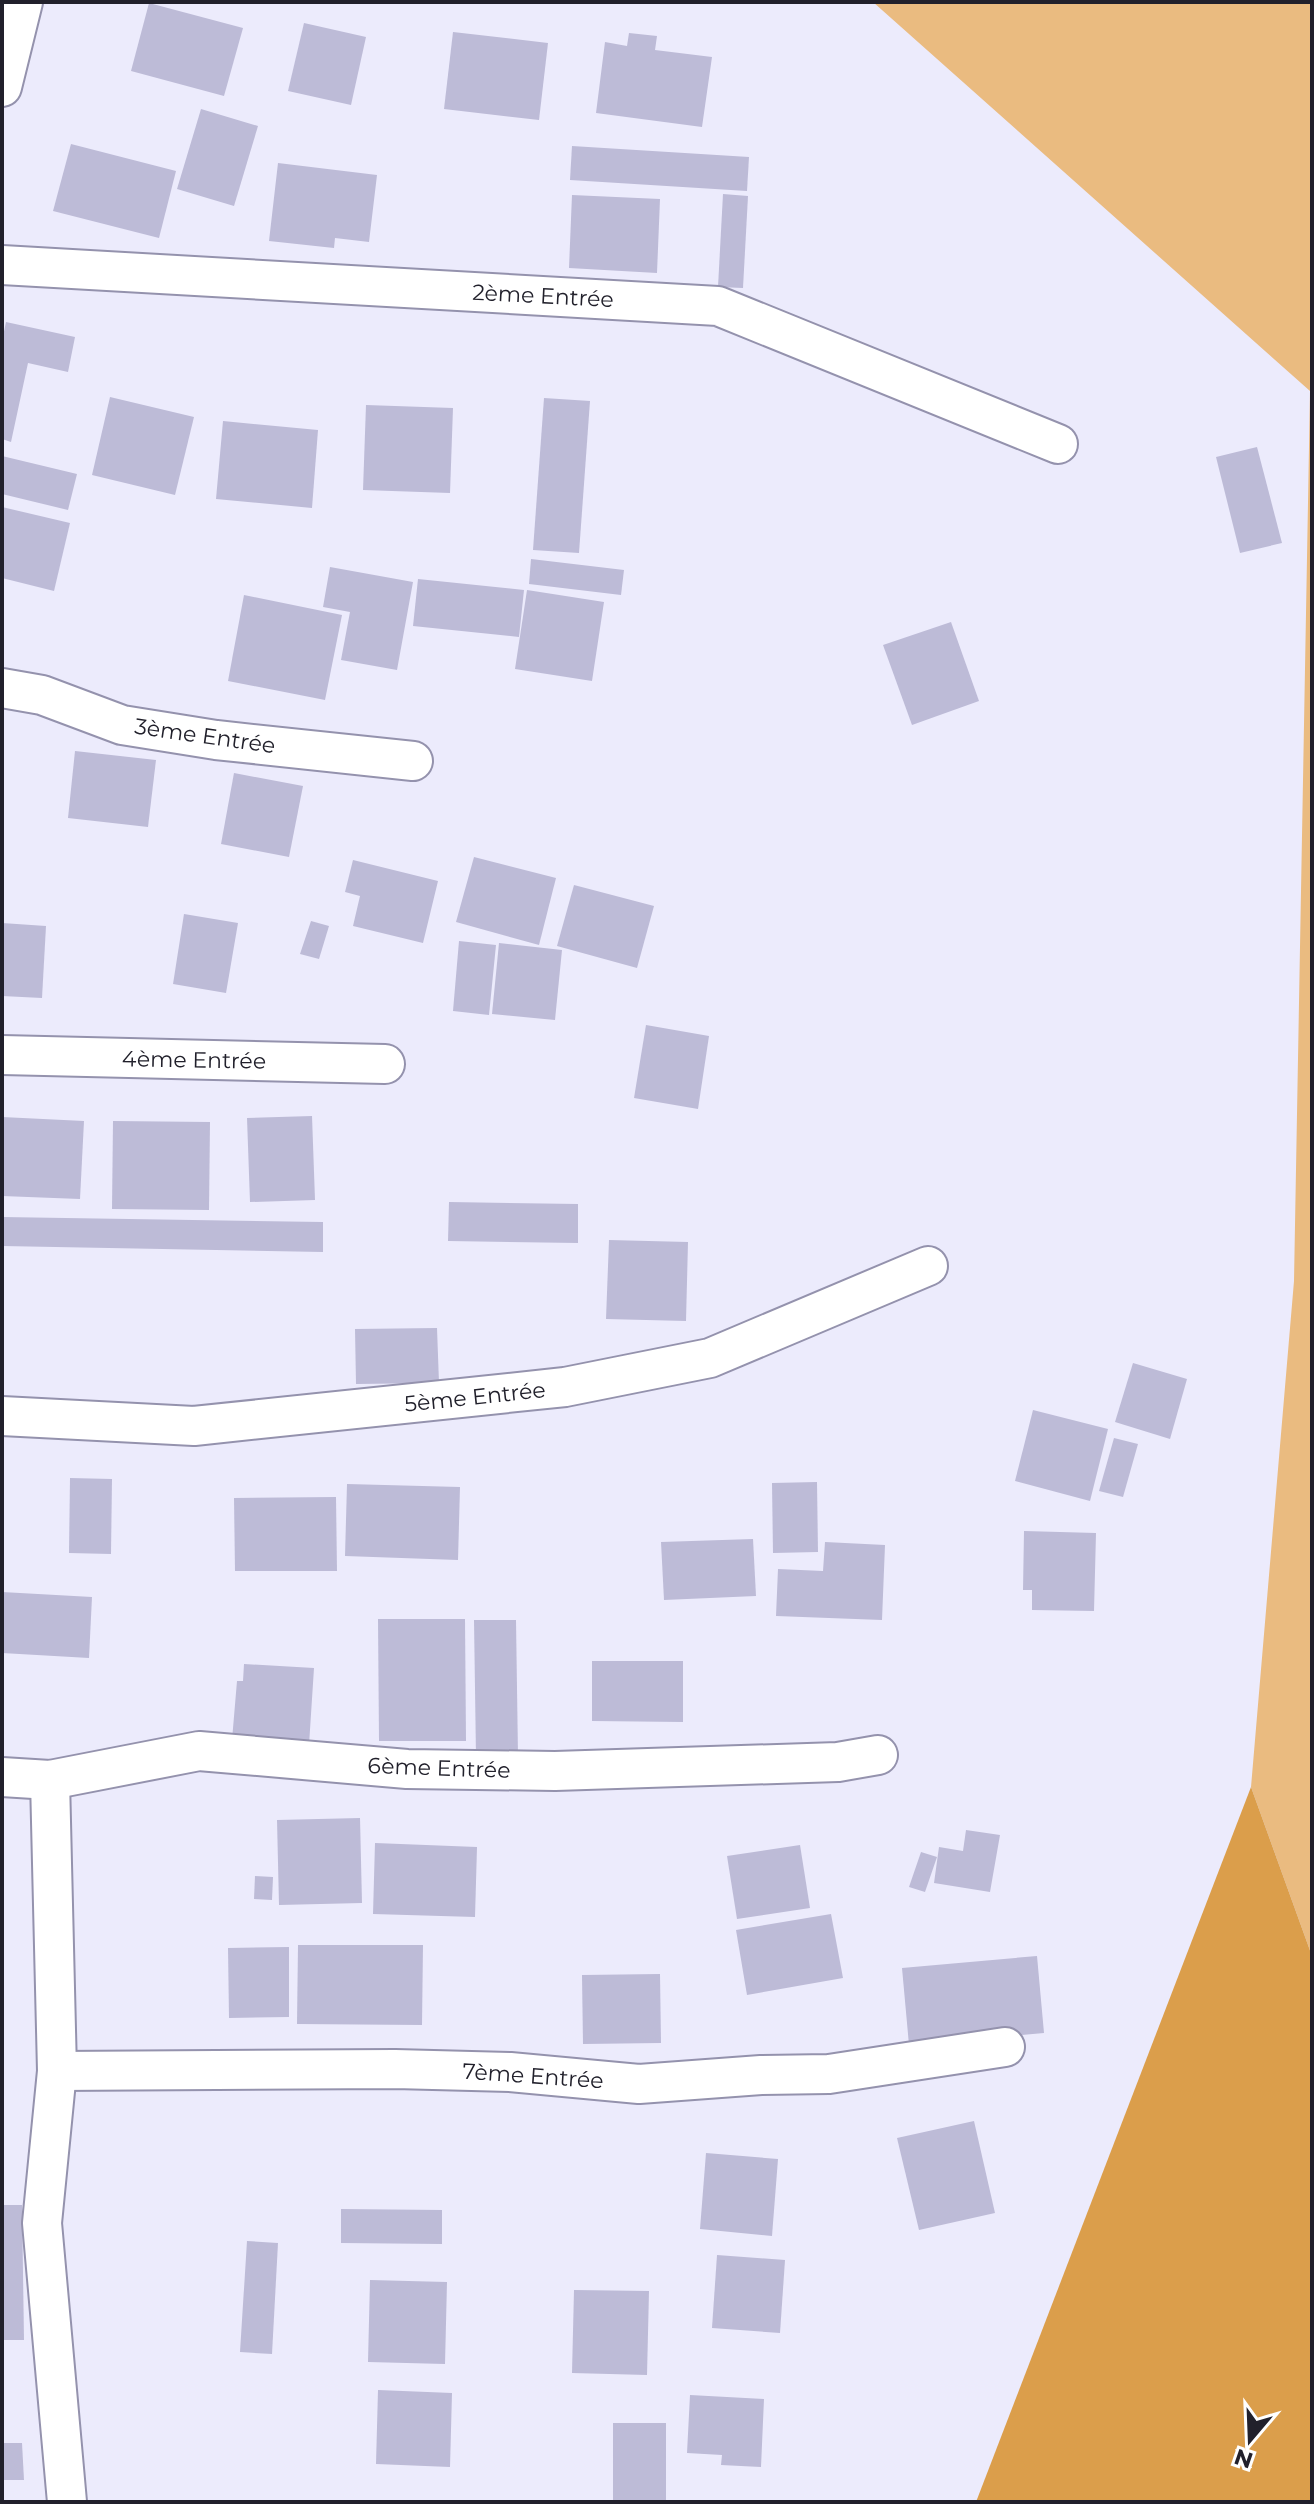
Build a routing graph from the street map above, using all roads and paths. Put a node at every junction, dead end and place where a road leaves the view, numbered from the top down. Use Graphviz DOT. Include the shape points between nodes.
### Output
graph roads {
  1 [pos="23,2"];
  2 [pos="2,87"];
  3 [pos="2,265"];
  4 [pos="1058,444"];
  5 [pos="2,688"];
  6 [pos="413,761"];
  7 [pos="2,1055"];
  8 [pos="385,1064"];
  9 [pos="928,1266"];
  10 [pos="2,1416"];
  11 [pos="878,1755"];
  12 [pos="2,1777"];
  13 [pos="50,1780"];
  14 [pos="1005,2047"];
  15 [pos="57,2071"];
  16 [pos="67,2502"];
  1 -- 2 [label="street"];
  3 -- 4 [label="street, 2ème Entrée" via="718,306"];
  5 -- 6 [label="street, 3ème Entrée" via="42,695 122,725"];
  7 -- 8 [label="street, 4ème Entrée"];
  9 -- 10 [label="street, 5ème Entrée" via="710,1358 565,1387 194,1426"];
  11 -- 13 [label="street, 6ème Entrée" via="838,1762 555,1771 407,1769 199,1751"];
  12 -- 13 [label="street, 6ème Entrée"];
  13 -- 15 [label="street"];
  14 -- 15 [label="street, 7ème Entrée" via="829,2074 639,2084 438,2070"];
  15 -- 16 [label="street" via="42,2223"];
}
